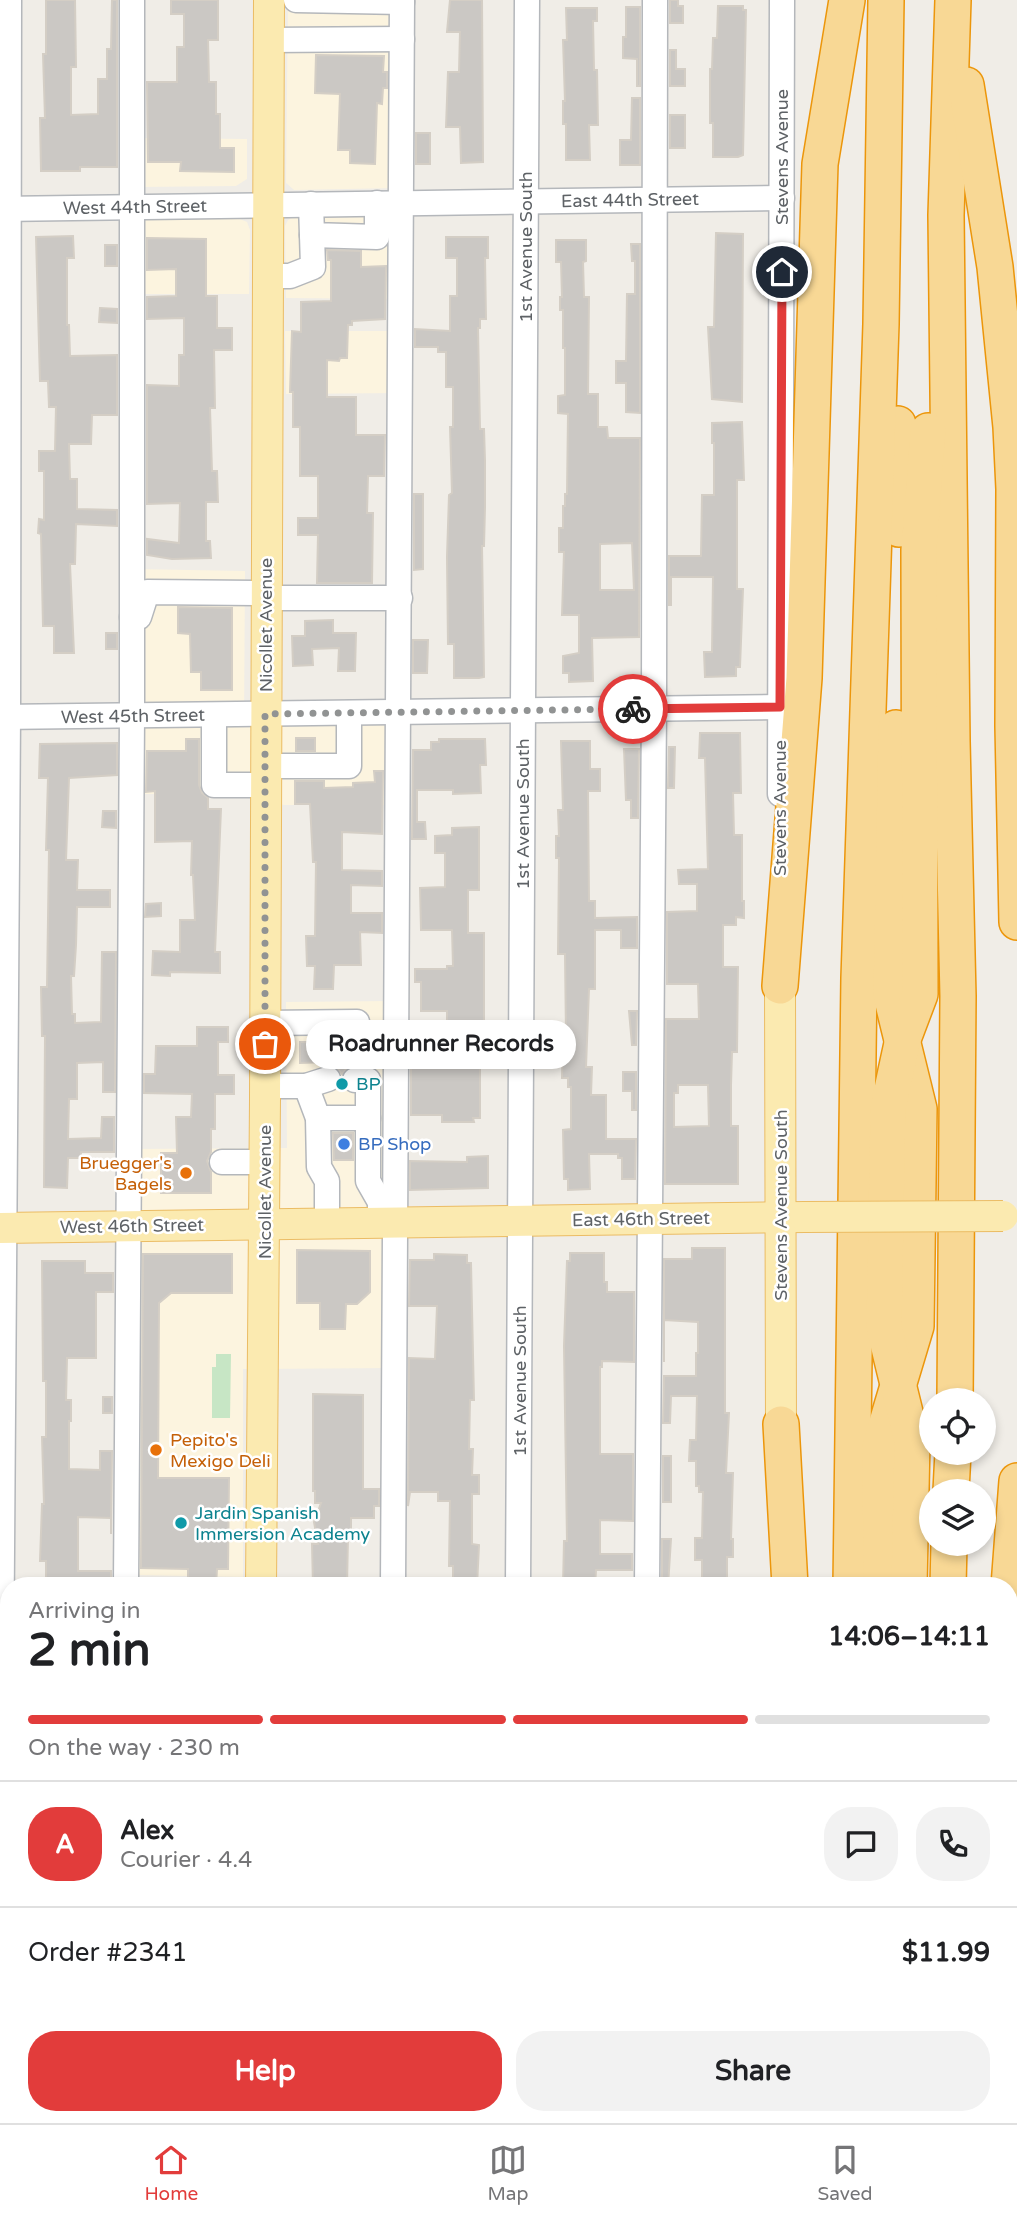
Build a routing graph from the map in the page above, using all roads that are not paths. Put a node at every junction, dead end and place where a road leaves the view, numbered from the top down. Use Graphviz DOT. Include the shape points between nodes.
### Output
graph roads {
  1 [pos="9,0"];
  2 [pos="132,0"];
  3 [pos="269,0"];
  4 [pos="296,0"];
  5 [pos="527,0"];
  6 [pos="655,0"];
  7 [pos="782,0"];
  8 [pos="847,0"];
  9 [pos="886,0"];
  10 [pos="953,0"];
  11 [pos="402,1"];
  12 [pos="402,39"];
  13 [pos="269,40"];
  14 [pos="782,198"];
  15 [pos="654,200"];
  16 [pos="526,201"];
  17 [pos="377,203"];
  18 [pos="403,203"];
  19 [pos="269,204"];
  20 [pos="311,204"];
  21 [pos="132,208"];
  22 [pos="5,209"];
  23 [pos="946,215"];
  24 [pos="312,235"];
  25 [pos="269,276"];
  26 [pos="881,324"];
  27 [pos="266,595"];
  28 [pos="400,598"];
  29 [pos="132,617"];
  30 [pos="780,707"];
  31 [pos="654,709"];
  32 [pos="524,710"];
  33 [pos="399,712"];
  34 [pos="349,713"];
  35 [pos="265,714"];
  36 [pos="214,715"];
  37 [pos="132,716"];
  38 [pos="4,717"];
  39 [pos="265,775"];
  40 [pos="1017,922"];
  41 [pos="780,986"];
  42 [pos="357,1022"];
  43 [pos="265,1023"];
  44 [pos="903,1039"];
  45 [pos="355,1080"];
  46 [pos="265,1086"];
  47 [pos="318,1118"];
  48 [pos="368,1118"];
  49 [pos="222,1161"];
  50 [pos="265,1161"];
  51 [pos="327,1181"];
  52 [pos="368,1181"];
  53 [pos="1010,1216"];
  54 [pos="793,1217"];
  55 [pos="650,1219"];
  56 [pos="521,1221"];
  57 [pos="388,1223"];
  58 [pos="265,1224"];
  59 [pos="327,1224"];
  60 [pos="128,1225"];
  61 [pos="1,1228"];
  62 [pos="955,1388"];
  63 [pos="898,1390"];
  64 [pos="781,1424"];
  65 [pos="1017,1481"];
  66 [pos="949,1556"];
  67 [pos="0,1577"];
  68 [pos="126,1577"];
  69 [pos="261,1577"];
  70 [pos="393,1577"];
  71 [pos="518,1577"];
  72 [pos="647,1577"];
  73 [pos="773,1577"];
  74 [pos="790,1577"];
  75 [pos="851,1577"];
  76 [pos="881,1577"];
  77 [pos="909,1577"];
  78 [pos="948,1577"];
  79 [pos="1010,1577"];
  80 [pos="0,1735"];
  81 [pos="0,1827"];
  1 -- 22 [label="street"];
  2 -- 21 [label="street"];
  3 -- 13 [label="main road, Nicollet Avenue"];
  4 -- 11 [label="street"];
  5 -- 16 [label="street, 1st Avenue South"];
  6 -- 15 [label="street"];
  7 -- 14 [label="street, Stevens Avenue"];
  8 -- 41 [label="highway" via="820,164 804,678"];
  9 -- 26 [label="highway"];
  10 -- 23 [label="highway"];
  10 -- 40 [label="highway" via="995,267 1011,426"];
  11 -- 12 [label="street"];
  12 -- 13 [label="street"];
  12 -- 18 [label="street"];
  13 -- 19 [label="main road, Nicollet Avenue"];
  14 -- 15 [label="street, East 44th Street"];
  14 -- 30 [label="street, Stevens Avenue"];
  15 -- 16 [label="street, East 44th Street"];
  15 -- 31 [label="street"];
  16 -- 18 [label="street, East 44th Street"];
  16 -- 32 [label="street, 1st Avenue South"];
  17 -- 18 [label="street, East 44th Street"];
  17 -- 20 [label="street, East 44th Street"];
  17 -- 24 [label="street" via="377,237"];
  18 -- 28 [label="street"];
  19 -- 20 [label="street, East 44th Street"];
  19 -- 21 [label="street, West 44th Street"];
  19 -- 25 [label="main road, Nicollet Avenue"];
  20 -- 24 [label="street"];
  21 -- 22 [label="street, West 44th Street"];
  21 -- 29 [label="street"];
  22 -- 38 [label="street"];
  23 -- 44 [label="highway" via="919,550 920,994"];
  23 -- 62 [label="highway" via="958,996"];
  24 -- 25 [label="street" via="313,267 289,276"];
  25 -- 27 [label="main road, Nicollet Avenue"];
  26 -- 44 [label="highway" via="901,436 891,995"];
  26 -- 75 [label="highway" via="859,992"];
  27 -- 28 [label="street"];
  27 -- 29 [label="street" via="147,592 139,617"];
  27 -- 35 [label="main road, Nicollet Avenue"];
  28 -- 33 [label="street"];
  29 -- 37 [label="street"];
  30 -- 31 [label="street, West 45th Street"];
  30 -- 41 [label="street, Stevens Avenue"];
  31 -- 32 [label="street, West 45th Street"];
  31 -- 55 [label="street"];
  32 -- 33 [label="street, West 45th Street"];
  32 -- 56 [label="street, 1st Avenue South"];
  33 -- 34 [label="street, West 45th Street"];
  33 -- 57 [label="street"];
  34 -- 35 [label="street, West 45th Street"];
  34 -- 39 [label="street" via="349,766"];
  35 -- 36 [label="street, West 45th Street"];
  35 -- 39 [label="main road, Nicollet Avenue"];
  36 -- 37 [label="street, West 45th Street"];
  36 -- 39 [label="street" via="214,785"];
  37 -- 38 [label="street, West 45th Street"];
  37 -- 60 [label="street"];
  38 -- 61 [label="street"];
  39 -- 43 [label="main road, Nicollet Avenue"];
  41 -- 54 [label="main road, Stevens Avenue South"];
  42 -- 43 [label="street"];
  43 -- 46 [label="main road, Nicollet Avenue"];
  44 -- 63 [label="highway" via="919,1109 918,1191 916,1326"];
  45 -- 48 [label="street" via="368,1080"];
  46 -- 47 [label="street" via="317,1083"];
  46 -- 50 [label="main road, Nicollet Avenue"];
  47 -- 48 [label="street"];
  47 -- 51 [label="street" via="319,1167"];
  48 -- 52 [label="street"];
  49 -- 50 [label="street"];
  50 -- 58 [label="main road, Nicollet Avenue"];
  51 -- 52 [label="street"];
  51 -- 59 [label="street"];
  52 -- 57 [label="street"];
  53 -- 54 [label="main road, East 46th Street, bridge"];
  54 -- 55 [label="main road, East 46th Street"];
  54 -- 64 [label="main road, Stevens Avenue South"];
  55 -- 56 [label="main road, East 46th Street"];
  55 -- 72 [label="street"];
  56 -- 57 [label="main road, East 46th Street"];
  56 -- 71 [label="street, 1st Avenue South"];
  57 -- 59 [label="main road, East 46th Street"];
  57 -- 70 [label="street"];
  58 -- 59 [label="main road, East 46th Street"];
  58 -- 60 [label="main road, West 46th Street"];
  58 -- 69 [label="main road, Nicollet Avenue"];
  60 -- 61 [label="main road, West 46th Street"];
  60 -- 68 [label="street"];
  61 -- 67 [label="street"];
  63 -- 76 [label="highway" via="880,1446"];
  63 -- 77 [label="highway" via="912,1441"];
  64 -- 73 [label="street"];
  64 -- 74 [label="highway"];
  65 -- 79 [label="highway"];
  66 -- 78 [label="highway"];
  80 -- 81 [label="street"];
}
